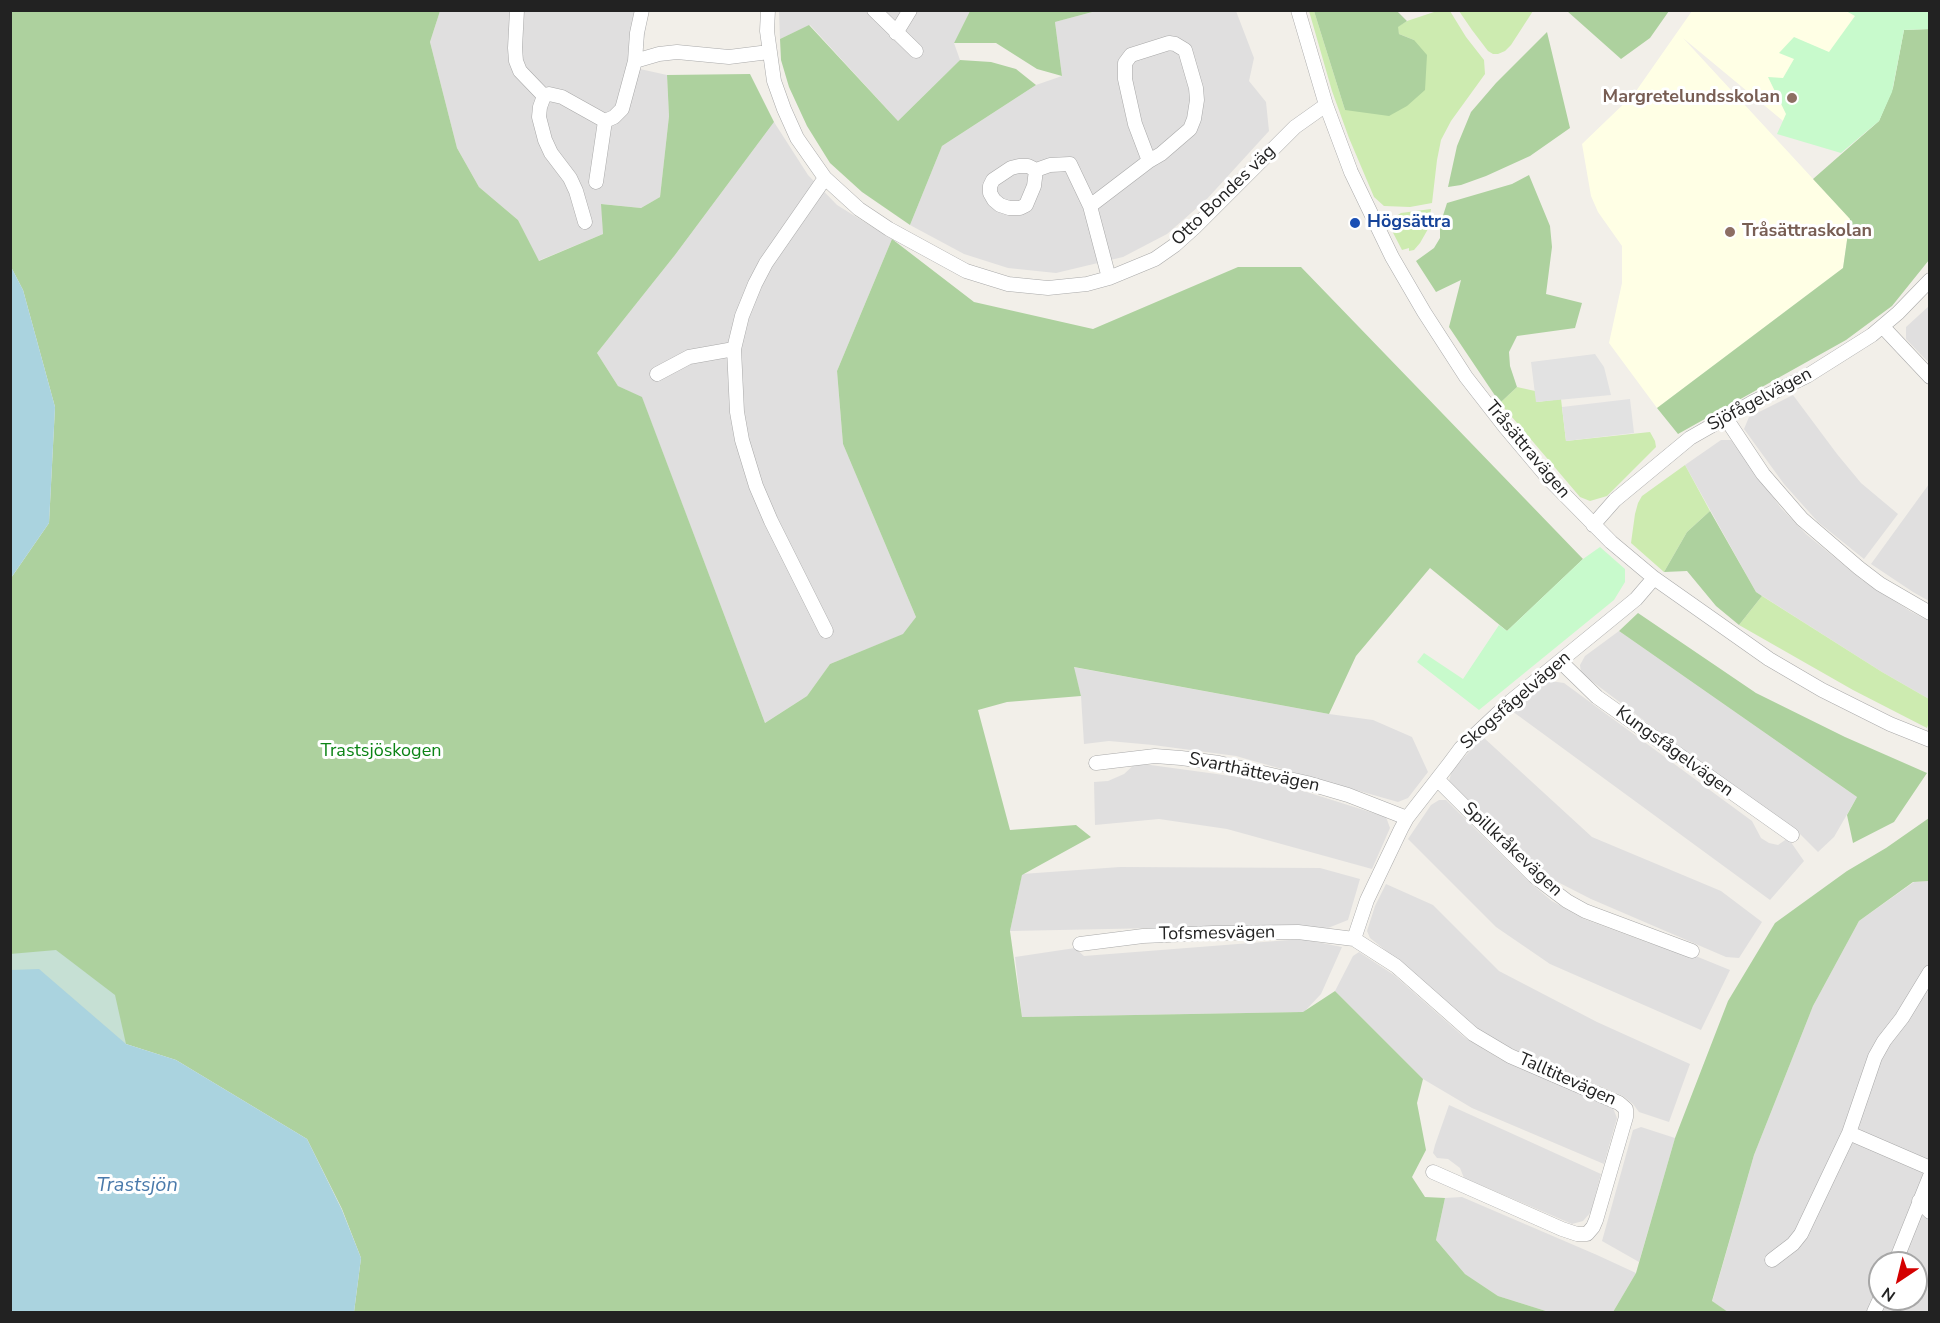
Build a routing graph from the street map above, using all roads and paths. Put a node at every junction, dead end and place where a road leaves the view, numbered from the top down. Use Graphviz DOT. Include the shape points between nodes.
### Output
graph roads {
  1 [pos="517,10"];
  2 [pos="642,10"];
  3 [pos="768,10"];
  4 [pos="874,10"];
  5 [pos="910,10"];
  6 [pos="1298,10"];
  7 [pos="896,33"];
  8 [pos="916,51"];
  9 [pos="769,52"];
  10 [pos="635,61"];
  11 [pos="544,96"];
  12 [pos="1326,105"];
  13 [pos="605,121"];
  14 [pos="1149,161"];
  15 [pos="1036,170"];
  16 [pos="825,178"];
  17 [pos="596,182"];
  18 [pos="1090,206"];
  19 [pos="585,222"];
  20 [pos="1109,278"];
  21 [pos="1929,280"];
  22 [pos="1883,327"];
  23 [pos="734,349"];
  24 [pos="657,374"];
  25 [pos="1929,377"];
  26 [pos="1725,417"];
  27 [pos="1593,525"];
  28 [pos="1654,578"];
  29 [pos="1929,613"];
  30 [pos="826,631"];
  31 [pos="1561,662"];
  32 [pos="1929,740"];
  33 [pos="1096,763"];
  34 [pos="1438,780"];
  35 [pos="1407,818"];
  36 [pos="1792,835"];
  37 [pos="1354,939"];
  38 [pos="1080,944"];
  39 [pos="1692,951"];
  40 [pos="1929,972"];
  41 [pos="1849,1133"];
  42 [pos="1929,1168"];
  43 [pos="1433,1172"];
  44 [pos="1929,1176"];
  45 [pos="1919,1201"];
  46 [pos="1929,1212"];
  47 [pos="1900,1251"];
  48 [pos="1772,1260"];
  1 -- 11 [label="street" via="516,60 520,71"];
  2 -- 10 [label="street"];
  3 -- 9 [label="street, Otto Bondes väg"];
  4 -- 7 [label="street"];
  5 -- 7 [label="street"];
  6 -- 12 [label="street, Tråsättravägen"];
  7 -- 8 [label="street"];
  9 -- 10 [label="street" via="729,57 677,52"];
  9 -- 16 [label="street, Otto Bondes väg" via="784,109 797,138"];
  10 -- 13 [label="street" via="622,109"];
  11 -- 13 [label="street" via="562,97"];
  11 -- 19 [label="street" via="539,117 545,140 570,178"];
  12 -- 20 [label="street, Otto Bondes väg" via="1295,127 1174,245"];
  12 -- 27 [label="street, Tråsättravägen" via="1370,213 1424,312 1466,377 1505,427"];
  13 -- 17 [label="street"];
  14 -- 14 [label="street" via="1181,138 1194,118 1196,88 1185,50 1175,44 1131,55 1125,63 1135,124"];
  14 -- 18 [label="street"];
  15 -- 18 [label="street" via="1070,164"];
  16 -- 20 [label="street, Otto Bondes väg" via="874,220 966,271 1048,288"];
  16 -- 23 [label="street" via="754,284"];
  18 -- 20 [label="street"];
  21 -- 22 [label="street, Sjöfågelvägen"];
  22 -- 25 [label="street"];
  22 -- 26 [label="street, Sjöfågelvägen" via="1807,376"];
  23 -- 24 [label="street" via="689,357"];
  23 -- 30 [label="street" via="737,411 756,486"];
  26 -- 27 [label="street, Sjöfågelvägen" via="1690,438 1615,500"];
  26 -- 29 [label="street" via="1763,474 1802,519 1866,573"];
  27 -- 28 [label="street, Tråsättravägen"];
  28 -- 31 [label="street, Skogsfågelvägen" via="1636,599"];
  28 -- 32 [label="street, Tråsättravägen" via="1822,690"];
  31 -- 34 [label="street, Skogsfågelvägen" via="1486,723 1461,748"];
  31 -- 36 [label="street, Kungsfågelvägen" via="1597,697"];
  33 -- 35 [label="street, Svarthättevägen" via="1155,756 1219,763 1307,783"];
  34 -- 35 [label="street, Skogsfågelvägen"];
  34 -- 39 [label="street, Spillkråkevägen" via="1534,876 1567,901"];
  35 -- 37 [label="street, Skogsfågelvägen" via="1367,900"];
  37 -- 38 [label="street, Tofsmesvägen" via="1298,932 1203,933"];
  37 -- 43 [label="street, Talltitevägen" via="1396,966 1473,1034 1510,1056 1626,1109 1596,1220 1587,1234 1562,1228"];
  40 -- 41 [label="street" via="1875,1057"];
  41 -- 42 [label="street"];
  41 -- 48 [label="street" via="1801,1234"];
  44 -- 45 [label="street"];
  45 -- 46 [label="street"];
  45 -- 47 [label="street"];
}
